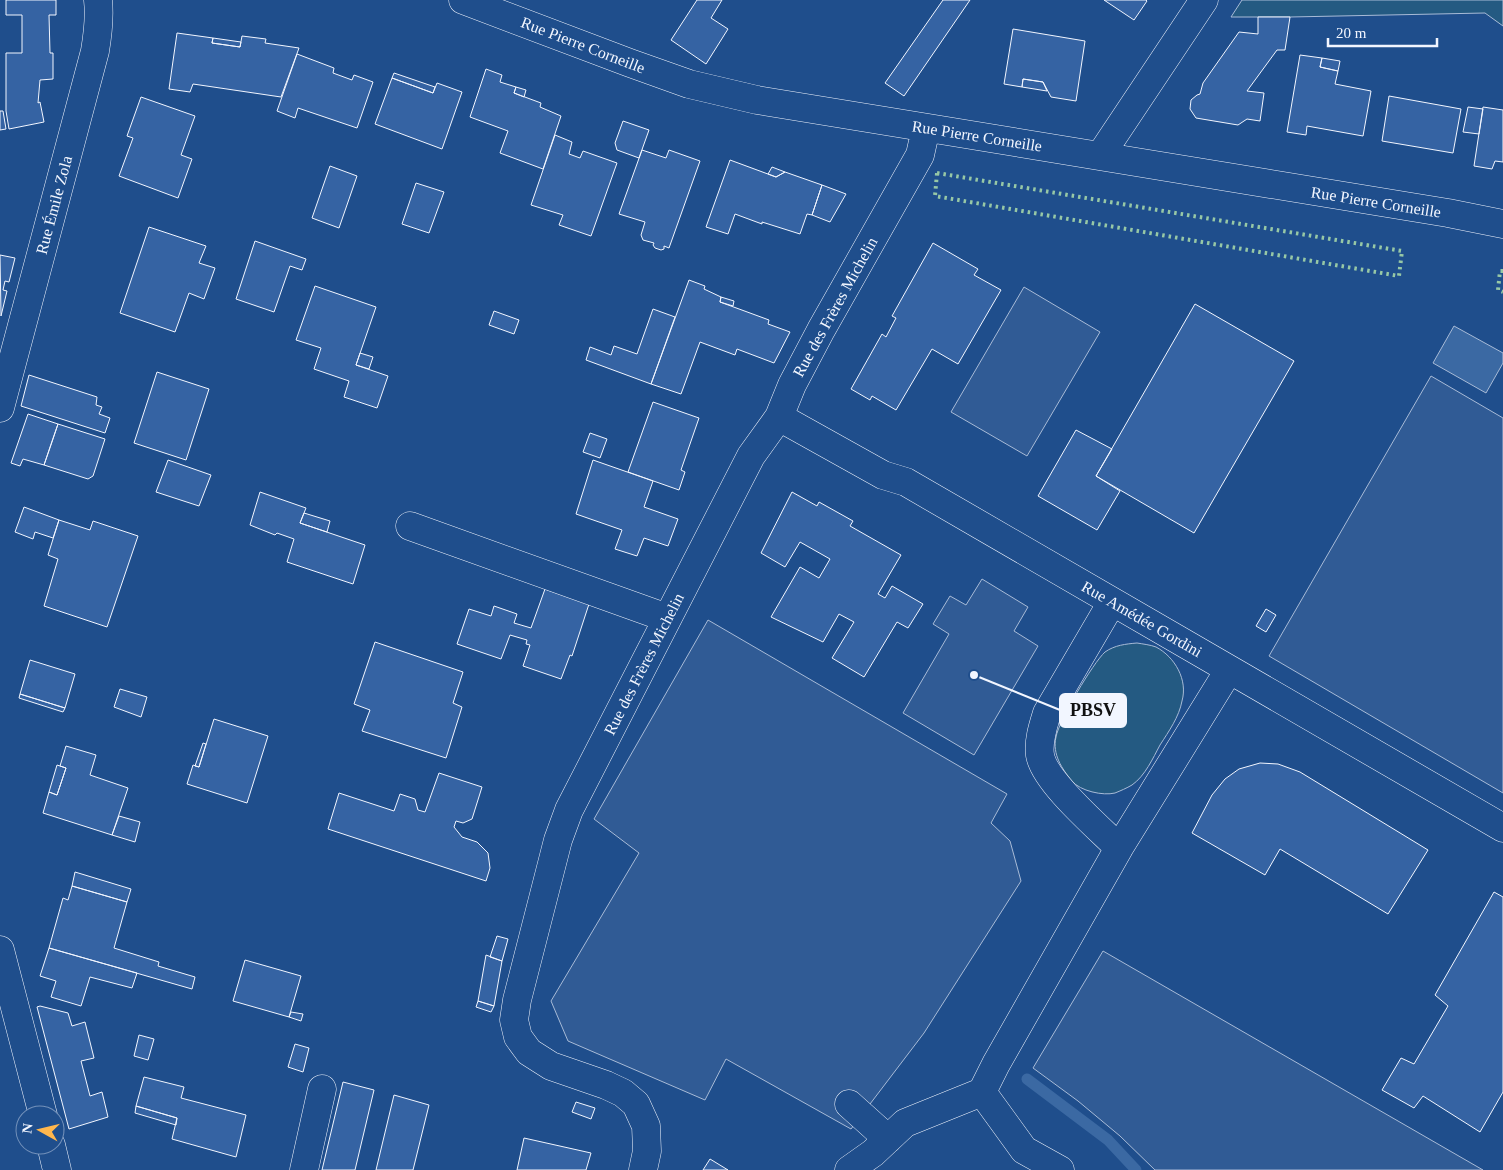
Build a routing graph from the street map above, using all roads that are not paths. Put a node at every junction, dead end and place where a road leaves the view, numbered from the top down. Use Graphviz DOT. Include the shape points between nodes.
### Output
graph roads {
  1 [pos="98,0"];
  2 [pos="463,0"];
  3 [pos="1204,0"];
  4 [pos="926,128"];
  5 [pos="1100,156"];
  6 [pos="1503,224"];
  7 [pos="0,408"];
  8 [pos="779,417"];
  9 [pos="410,526"];
  10 [pos="1112,602"];
  11 [pos="667,618"];
  12 [pos="1228,670"];
  13 [pos="1503,828"];
  14 [pos="1119,848"];
  15 [pos="1,959"];
  16 [pos="322,1089"];
  17 [pos="982,1092"];
  18 [pos="849,1104"];
  19 [pos="40,1105"];
  20 [pos="879,1154"];
  21 [pos="53,1155"];
  22 [pos="57,1170"];
  23 [pos="304,1170"];
  24 [pos="642,1170"];
  25 [pos="849,1170"];
  26 [pos="1060,1170"];
  1 -- 7 [label="street, Rue Émile Zola" via="100,13 95,51"];
  2 -- 4 [label="street, Rue Pierre Corneille" via="689,84 757,100"];
  3 -- 5 [label="street"];
  4 -- 5 [label="street, Rue Pierre Corneille"];
  4 -- 8 [label="street, Rue des Frères Michelin" via="920,155 821,330"];
  5 -- 6 [label="street, Rue Pierre Corneille"];
  8 -- 10 [label="street, Rue Amédée Gordini" via="883,474 906,482"];
  8 -- 11 [label="street, Rue des Frères Michelin" via="751,456"];
  9 -- 11 [label="street"];
  10 -- 12 [label="street, Rue Amédée Gordini"];
  10 -- 14 [label="street" via="1047,713 1041,731 1040,756 1050,778"];
  11 -- 24 [label="street, Rue des Frères Michelin" via="569,810 556,849 514,1020 518,1037 529,1052 551,1066 623,1093 636,1104 646,1126 647,1151"];
  12 -- 13 [label="street, Rue Amédée Gordini"];
  12 -- 14 [label="street"];
  14 -- 17 [label="street"];
  15 -- 19 [label="street"];
  16 -- 23 [label="street"];
  17 -- 20 [label="street" via="905,1123"];
  17 -- 26 [label="street" via="1024,1150"];
  18 -- 20 [label="street"];
  20 -- 25 [label="street"];
  21 -- 22 [label="street"];
}
